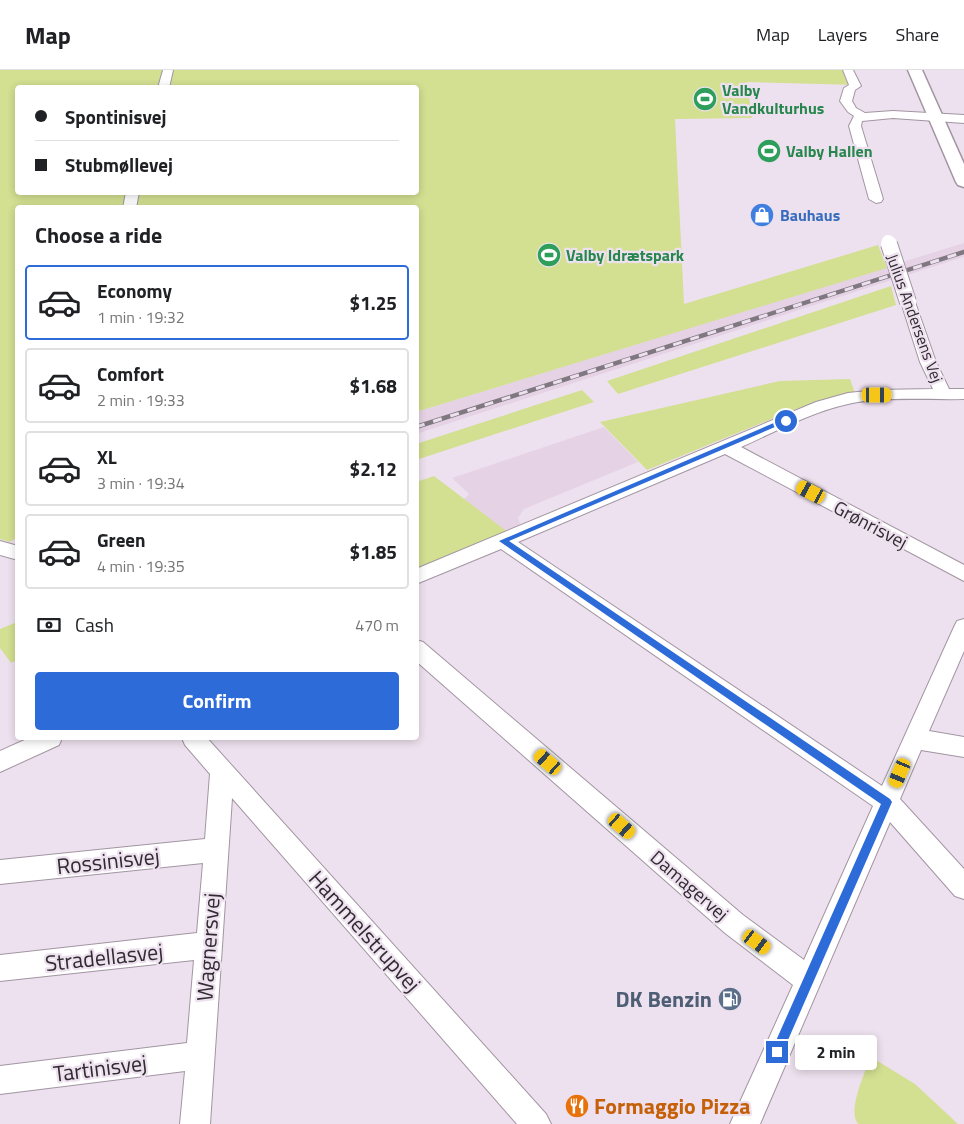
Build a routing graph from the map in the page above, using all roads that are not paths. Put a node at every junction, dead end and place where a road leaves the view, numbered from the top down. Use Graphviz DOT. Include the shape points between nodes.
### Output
graph roads {
  1 [pos="168,70"];
  2 [pos="848,70"];
  3 [pos="916,70"];
  4 [pos="926,70"];
  5 [pos="164,85"];
  6 [pos="862,116"];
  7 [pos="950,118"];
  8 [pos="964,148"];
  9 [pos="964,182"];
  10 [pos="876,199"];
  11 [pos="888,241"];
  12 [pos="943,394"];
  13 [pos="964,394"];
  14 [pos="725,446"];
  15 [pos="502,541"];
  16 [pos="0,548"];
  17 [pos="15,552"];
  18 [pos="964,574"];
  19 [pos="419,576"];
  20 [pos="964,627"];
  21 [pos="419,651"];
  22 [pos="915,738"];
  23 [pos="47,740"];
  24 [pos="195,740"];
  25 [pos="964,747"];
  26 [pos="0,762"];
  27 [pos="222,770"];
  28 [pos="887,802"];
  29 [pos="215,850"];
  30 [pos="0,872"];
  31 [pos="964,887"];
  32 [pos="208,945"];
  33 [pos="0,968"];
  34 [pos="808,980"];
  35 [pos="200,1056"];
  36 [pos="0,1080"];
  37 [pos="195,1124"];
  38 [pos="536,1124"];
  39 [pos="745,1124"];
  1 -- 5 [label="street"];
  2 -- 6 [label="street" via="854,86 850,88 846,101"];
  3 -- 7 [label="main road"];
  4 -- 7 [label="main road"];
  6 -- 7 [label="street"];
  6 -- 10 [label="street" via="855,126"];
  7 -- 8 [label="main road"];
  7 -- 9 [label="main road"];
  11 -- 12 [label="street, Julius Andersens Vej, bridge" via="928,362"];
  12 -- 13 [label="street"];
  12 -- 14 [label="street" via="848,398"];
  14 -- 15 [label="street"];
  14 -- 18 [label="street, Grønrisvej"];
  15 -- 19 [label="street"];
  15 -- 28 [label="street"];
  16 -- 17 [label="street"];
  20 -- 22 [label="street"];
  21 -- 34 [label="street, Damagervej" via="734,924"];
  22 -- 25 [label="street"];
  22 -- 28 [label="street"];
  23 -- 26 [label="street"];
  24 -- 27 [label="street, Hammelstrupvej"];
  27 -- 29 [label="street, Wagnersvej"];
  27 -- 38 [label="street, Hammelstrupvej"];
  28 -- 31 [label="street"];
  28 -- 34 [label="street"];
  29 -- 30 [label="street, Rossinisvej"];
  29 -- 32 [label="street, Wagnersvej"];
  32 -- 33 [label="street, Stradellasvej"];
  32 -- 35 [label="street, Wagnersvej"];
  34 -- 39 [label="street"];
  35 -- 36 [label="street, Tartinisvej"];
  35 -- 37 [label="street, Wagnersvej"];
}
